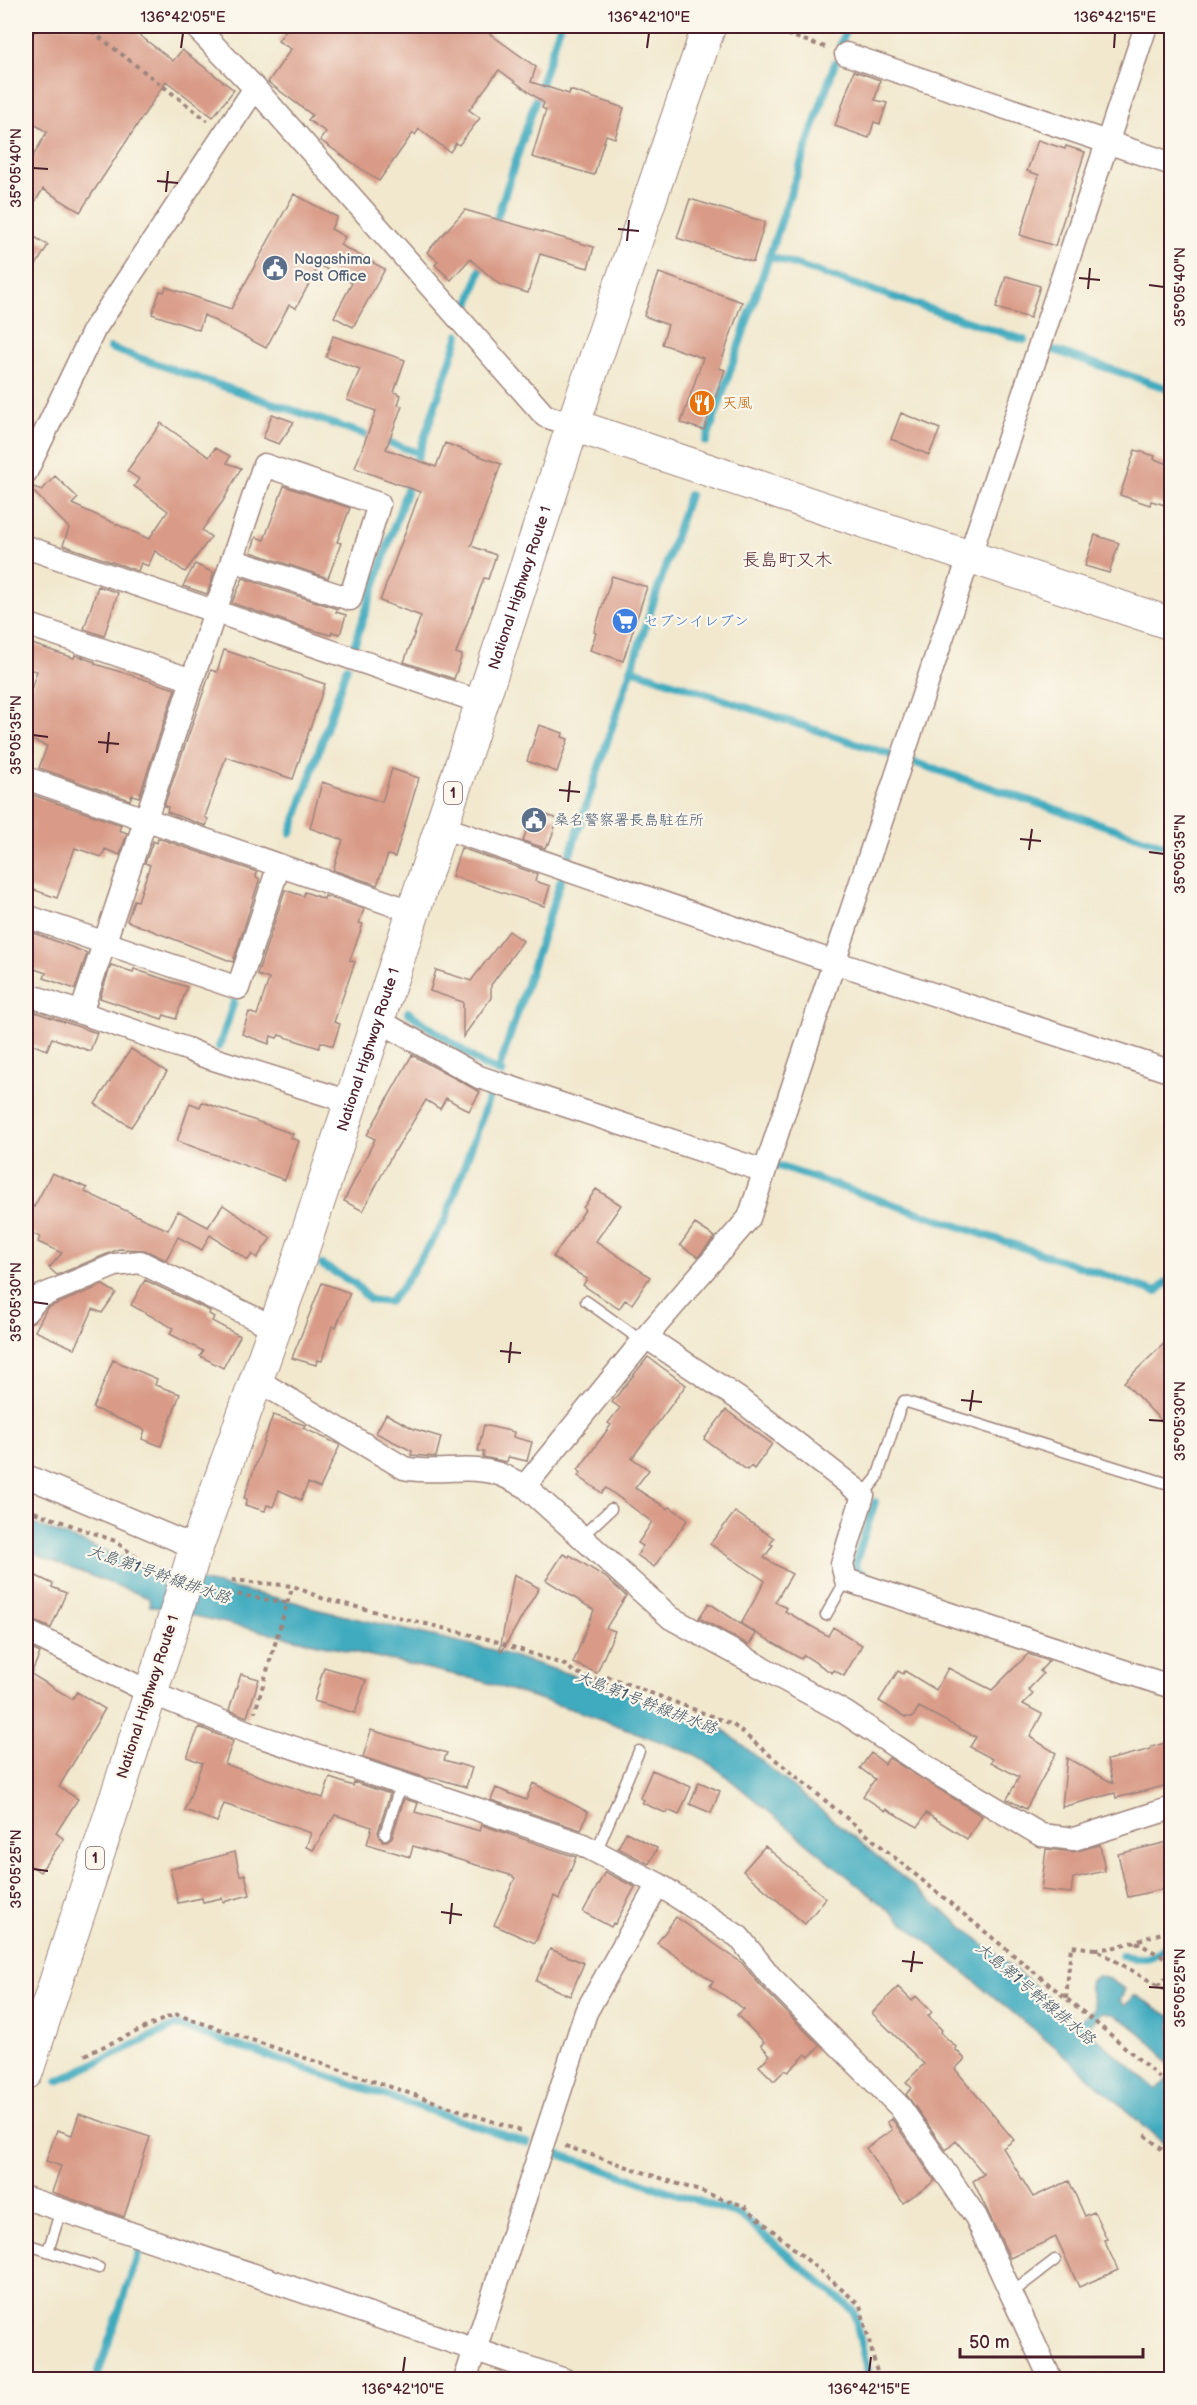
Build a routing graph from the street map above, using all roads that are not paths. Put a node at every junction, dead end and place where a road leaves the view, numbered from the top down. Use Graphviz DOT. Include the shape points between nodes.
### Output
graph roads {
  1 [pos="195,26"];
  2 [pos="709,26"];
  3 [pos="1146,26"];
  4 [pos="846,54"];
  5 [pos="255,88"];
  6 [pos="1107,142"];
  7 [pos="1172,164"];
  8 [pos="573,425"];
  9 [pos="26,472"];
  10 [pos="26,547"];
  11 [pos="969,557"];
  12 [pos="232,560"];
  13 [pos="215,610"];
  14 [pos="26,624"];
  15 [pos="1172,624"];
  16 [pos="192,680"];
  17 [pos="483,703"];
  18 [pos="26,777"];
  19 [pos="145,819"];
  20 [pos="442,827"];
  21 [pos="279,865"];
  22 [pos="414,912"];
  23 [pos="26,916"];
  24 [pos="105,944"];
  25 [pos="834,962"];
  26 [pos="26,994"];
  27 [pos="81,1013"];
  28 [pos="378,1020"];
  29 [pos="1172,1072"];
  30 [pos="350,1102"];
  31 [pos="764,1171"];
  32 [pos="586,1301"];
  33 [pos="27,1305"];
  34 [pos="275,1328"];
  35 [pos="644,1339"];
  36 [pos="257,1380"];
  37 [pos="26,1476"];
  38 [pos="1172,1485"];
  39 [pos="525,1486"];
  40 [pos="863,1495"];
  41 [pos="611,1509"];
  42 [pos="581,1537"];
  43 [pos="194,1554"];
  44 [pos="846,1580"];
  45 [pos="826,1615"];
  46 [pos="26,1631"];
  47 [pos="1172,1687"];
  48 [pos="149,1692"];
  49 [pos="639,1750"];
  50 [pos="401,1784"];
  51 [pos="1172,1808"];
  52 [pos="385,1834"];
  53 [pos="596,1852"];
  54 [pos="658,1884"];
  55 [pos="26,2073"];
  56 [pos="26,2198"];
  57 [pos="62,2210"];
  58 [pos="26,2244"];
  59 [pos="48,2251"];
  60 [pos="1055,2260"];
  61 [pos="99,2268"];
  62 [pos="1012,2292"];
  63 [pos="475,2350"];
  64 [pos="465,2379"];
  65 [pos="565,2379"];
  66 [pos="1051,2379"];
  1 -- 5 [label="street"];
  2 -- 8 [label="highway, National Highway Route 1 / 1"];
  3 -- 6 [label="street"];
  4 -- 6 [label="street"];
  5 -- 8 [label="street" via="545,416"];
  5 -- 9 [label="street" via="94,330"];
  6 -- 7 [label="street"];
  6 -- 11 [label="street"];
  8 -- 11 [label="street"];
  8 -- 17 [label="highway, National Highway Route 1 / 1"];
  10 -- 13 [label="street"];
  11 -- 15 [label="street"];
  11 -- 25 [label="street"];
  12 -- 12 [label="street" via="264,465 379,504 350,599"];
  12 -- 13 [label="street"];
  13 -- 16 [label="street"];
  13 -- 17 [label="street"];
  14 -- 16 [label="street"];
  16 -- 19 [label="street"];
  17 -- 20 [label="highway, National Highway Route 1 / 1"];
  18 -- 19 [label="street"];
  19 -- 21 [label="street"];
  19 -- 24 [label="street"];
  20 -- 22 [label="highway, National Highway Route 1 / 1"];
  20 -- 25 [label="street"];
  21 -- 22 [label="street"];
  21 -- 24 [label="street" via="238,988"];
  22 -- 28 [label="highway, National Highway Route 1 / 1"];
  23 -- 24 [label="street"];
  24 -- 27 [label="street"];
  25 -- 29 [label="street"];
  25 -- 31 [label="street"];
  26 -- 27 [label="street"];
  27 -- 30 [label="street"];
  28 -- 30 [label="highway, National Highway Route 1 / 1"];
  28 -- 31 [label="street" via="479,1077"];
  30 -- 34 [label="highway, National Highway Route 1 / 1"];
  31 -- 35 [label="street" via="749,1218"];
  32 -- 35 [label="lane"];
  33 -- 34 [label="street" via="116,1265 140,1262"];
  34 -- 36 [label="highway, National Highway Route 1 / 1"];
  35 -- 39 [label="street"];
  35 -- 40 [label="street" via="740,1399"];
  36 -- 39 [label="street" via="404,1468 419,1472 477,1470 499,1474"];
  36 -- 43 [label="highway, National Highway Route 1 / 1"];
  37 -- 43 [label="street"];
  38 -- 40 [label="lane" via="904,1401 876,1478"];
  39 -- 42 [label="street"];
  40 -- 44 [label="street" via="842,1564"];
  41 -- 42 [label="lane"];
  42 -- 51 [label="street" via="672,1618 844,1712 928,1768 1041,1835 1074,1839"];
  43 -- 48 [label="highway, National Highway Route 1 / 1, bridge"];
  44 -- 45 [label="lane"];
  44 -- 47 [label="street"];
  46 -- 48 [label="street"];
  48 -- 50 [label="street" via="249,1733"];
  48 -- 55 [label="highway, National Highway Route 1 / 1"];
  49 -- 53 [label="lane"];
  50 -- 52 [label="lane"];
  50 -- 53 [label="street"];
  53 -- 54 [label="street"];
  54 -- 62 [label="street" via="739,1937 770,1976 900,2107 976,2217"];
  54 -- 63 [label="street" via="586,2012"];
  56 -- 57 [label="street"];
  57 -- 59 [label="lane"];
  57 -- 63 [label="street"];
  58 -- 59 [label="lane"];
  59 -- 61 [label="lane"];
  60 -- 62 [label="lane"];
  62 -- 66 [label="street"];
  63 -- 64 [label="street"];
  63 -- 65 [label="street"];
}
